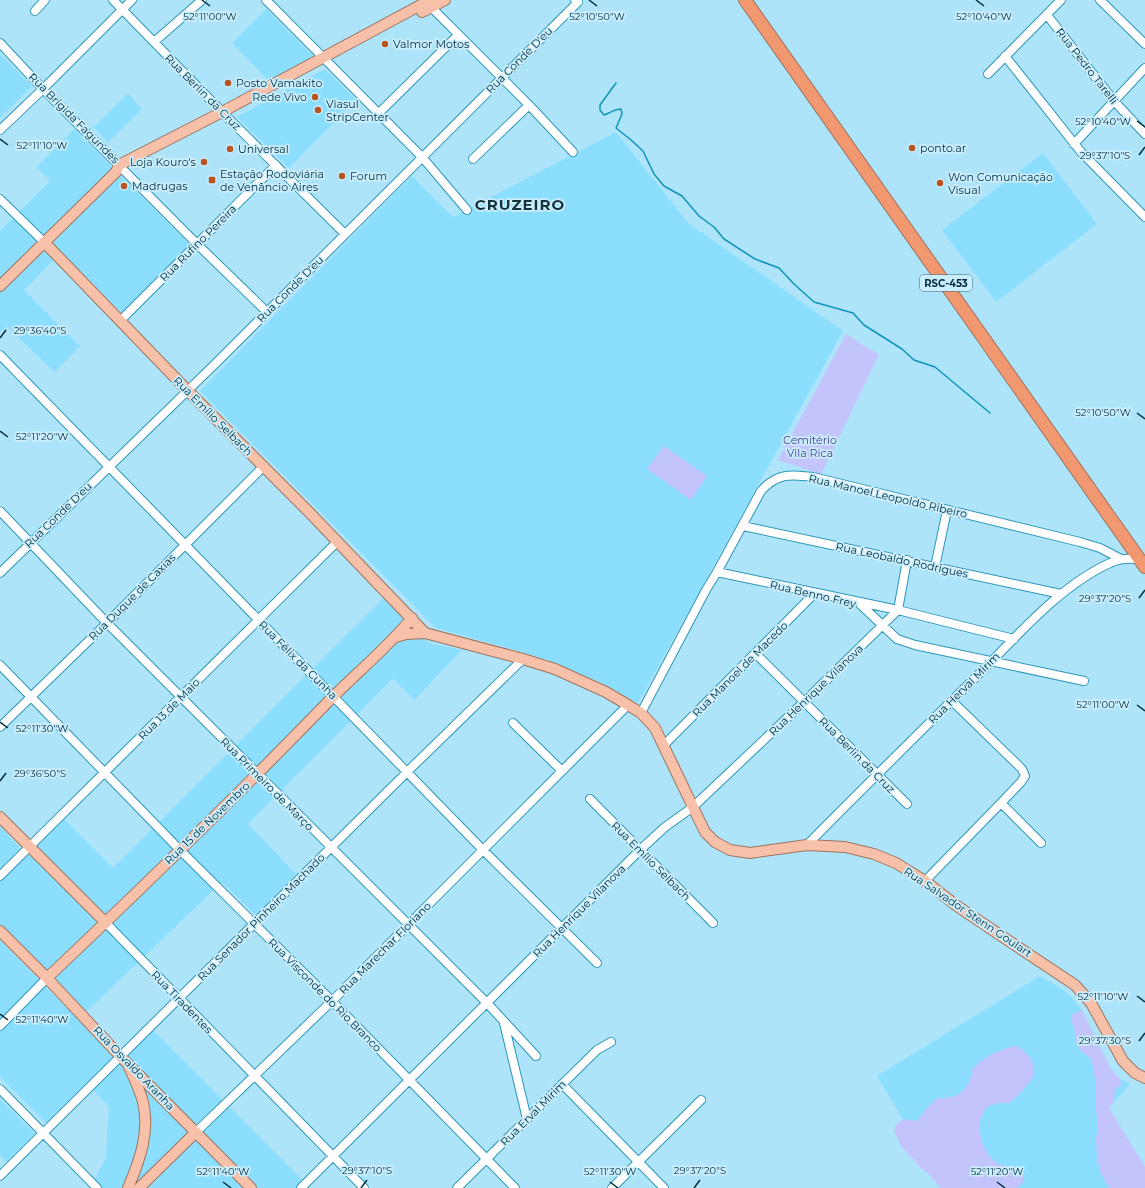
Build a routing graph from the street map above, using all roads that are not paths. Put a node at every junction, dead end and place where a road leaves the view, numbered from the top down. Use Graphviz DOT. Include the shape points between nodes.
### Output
graph roads {
  1 [pos="113,0"];
  2 [pos="132,0"];
  3 [pos="202,0"];
  4 [pos="266,0"];
  5 [pos="445,0"];
  6 [pos="746,0"];
  7 [pos="1061,0"];
  8 [pos="1100,0"];
  9 [pos="42,1"];
  10 [pos="577,1"];
  11 [pos="427,2"];
  12 [pos="122,9"];
  13 [pos="35,11"];
  14 [pos="1047,14"];
  15 [pos="458,35"];
  16 [pos="154,42"];
  17 [pos="0,43"];
  18 [pos="1145,44"];
  19 [pos="1005,56"];
  20 [pos="325,60"];
  21 [pos="1145,68"];
  22 [pos="988,74"];
  23 [pos="501,78"];
  24 [pos="43,89"];
  25 [pos="1114,101"];
  26 [pos="529,106"];
  27 [pos="378,113"];
  28 [pos="225,114"];
  29 [pos="0,130"];
  30 [pos="1145,134"];
  31 [pos="1074,144"];
  32 [pos="573,152"];
  33 [pos="422,158"];
  34 [pos="473,159"];
  35 [pos="276,165"];
  36 [pos="120,169"];
  37 [pos="0,199"];
  38 [pos="467,210"];
  39 [pos="1145,217"];
  40 [pos="345,234"];
  41 [pos="44,242"];
  42 [pos="197,244"];
  43 [pos="0,286"];
  44 [pos="267,312"];
  45 [pos="120,321"];
  46 [pos="0,355"];
  47 [pos="188,391"];
  48 [pos="264,466"];
  49 [pos="108,467"];
  50 [pos="947,510"];
  51 [pos="0,511"];
  52 [pos="743,526"];
  53 [pos="338,541"];
  54 [pos="30,542"];
  55 [pos="185,545"];
  56 [pos="1121,559"];
  57 [pos="907,560"];
  58 [pos="1143,562"];
  59 [pos="935,566"];
  60 [pos="717,572"];
  61 [pos="0,573"];
  62 [pos="815,593"];
  63 [pos="1061,594"];
  64 [pos="858,602"];
  65 [pos="898,610"];
  66 [pos="412,618"];
  67 [pos="259,620"];
  68 [pos="107,623"];
  69 [pos="882,626"];
  70 [pos="425,632"];
  71 [pos="396,637"];
  72 [pos="1014,639"];
  73 [pos="756,654"];
  74 [pos="523,659"];
  75 [pos="992,661"];
  76 [pos="0,666"];
  77 [pos="1084,682"];
  78 [pos="334,696"];
  79 [pos="31,697"];
  80 [pos="181,698"];
  81 [pos="952,701"];
  82 [pos="804,702"];
  83 [pos="628,705"];
  84 [pos="641,713"];
  85 [pos="513,723"];
  86 [pos="0,728"];
  87 [pos="664,745"];
  88 [pos="562,771"];
  89 [pos="407,772"];
  90 [pos="104,773"];
  91 [pos="257,774"];
  92 [pos="876,775"];
  93 [pos="590,799"];
  94 [pos="1001,803"];
  95 [pos="907,804"];
  96 [pos="693,807"];
  97 [pos="0,817"];
  98 [pos="1041,843"];
  99 [pos="807,845"];
  100 [pos="30,847"];
  101 [pos="331,848"];
  102 [pos="180,850"];
  103 [pos="484,850"];
  104 [pos="640,850"];
  105 [pos="0,876"];
  106 [pos="925,881"];
  107 [pos="106,923"];
  108 [pos="713,923"];
  109 [pos="254,924"];
  110 [pos="408,925"];
  111 [pos="561,929"];
  112 [pos="0,931"];
  113 [pos="597,963"];
  114 [pos="47,978"];
  115 [pos="179,999"];
  116 [pos="332,1001"];
  117 [pos="487,1003"];
  118 [pos="503,1021"];
  119 [pos="0,1026"];
  120 [pos="611,1042"];
  121 [pos="536,1056"];
  122 [pos="124,1059"];
  123 [pos="254,1076"];
  124 [pos="1144,1076"];
  125 [pos="409,1080"];
  126 [pos="148,1083"];
  127 [pos="562,1084"];
  128 [pos="0,1089"];
  129 [pos="139,1090"];
  130 [pos="701,1100"];
  131 [pos="527,1119"];
  132 [pos="196,1132"];
  133 [pos="43,1133"];
  134 [pos="332,1156"];
  135 [pos="487,1159"];
  136 [pos="639,1162"];
  137 [pos="0,1176"];
  138 [pos="97,1188"];
  139 [pos="128,1188"];
  140 [pos="139,1188"];
  141 [pos="251,1188"];
  142 [pos="301,1188"];
  143 [pos="364,1188"];
  144 [pos="457,1188"];
  145 [pos="515,1188"];
  146 [pos="612,1188"];
  147 [pos="664,1188"];
  1 -- 12 [label="street, Rua Berlin da Cruz"];
  2 -- 12 [label="street"];
  3 -- 16 [label="street"];
  4 -- 20 [label="street"];
  5 -- 11 [label="main road"];
  6 -- 58 [label="highway, RSC-453"];
  7 -- 14 [label="street"];
  8 -- 18 [label="street"];
  9 -- 13 [label="street"];
  10 -- 23 [label="street, Rua Conde D'eu"];
  11 -- 15 [label="street"];
  11 -- 20 [label="main road" via="375,34"];
  12 -- 16 [label="street, Rua Berlin da Cruz"];
  12 -- 24 [label="street"];
  14 -- 19 [label="street"];
  14 -- 25 [label="street, Rua Pedro Tarelli"];
  15 -- 23 [label="street"];
  15 -- 27 [label="street"];
  16 -- 28 [label="street, Rua Berlin da Cruz"];
  17 -- 24 [label="street, Rua Brígida Fagundes"];
  19 -- 22 [label="street"];
  19 -- 31 [label="street"];
  20 -- 27 [label="street"];
  20 -- 28 [label="main road"];
  21 -- 25 [label="street"];
  23 -- 26 [label="street"];
  23 -- 33 [label="street, Rua Conde D'eu"];
  24 -- 29 [label="street"];
  24 -- 36 [label="street, Rua Brígida Fagundes"];
  25 -- 30 [label="street, Rua Pedro Tarelli"];
  25 -- 31 [label="street"];
  26 -- 32 [label="street"];
  26 -- 34 [label="street"];
  27 -- 33 [label="street"];
  28 -- 35 [label="street, Rua Berlin da Cruz"];
  28 -- 36 [label="main road"];
  31 -- 39 [label="street"];
  33 -- 38 [label="street"];
  33 -- 40 [label="street, Rua Conde D'eu"];
  35 -- 40 [label="street, Rua Berlin da Cruz"];
  35 -- 42 [label="street, Rua Rufino Pereira"];
  36 -- 41 [label="main road"];
  36 -- 42 [label="street, Rua Brígida Fagundes"];
  37 -- 41 [label="street, Rua Emílio Selbach"];
  40 -- 44 [label="street, Rua Conde D'eu"];
  41 -- 43 [label="main road"];
  41 -- 45 [label="main road, Rua Emílio Selbach"];
  42 -- 44 [label="street, Rua Brígida Fagundes"];
  42 -- 45 [label="street, Rua Rufino Pereira"];
  44 -- 47 [label="street, Rua Conde D'eu"];
  45 -- 47 [label="main road, Rua Emílio Selbach"];
  46 -- 49 [label="street, Rua Félix da Cunha"];
  47 -- 48 [label="main road, Rua Emílio Selbach"];
  47 -- 49 [label="street, Rua Conde D'eu"];
  48 -- 53 [label="main road, Rua Emílio Selbach"];
  48 -- 55 [label="street, Rua Duque de Caxias"];
  49 -- 54 [label="street, Rua Conde D'eu"];
  49 -- 55 [label="street, Rua Félix da Cunha"];
  50 -- 52 [label="street, Rua Manoel Leopoldo Ribeiro" via="813,477 795,475 778,477 769,482 761,490"];
  50 -- 56 [label="street, Rua Manoel Leopoldo Ribeiro" via="1080,542 1100,548"];
  50 -- 59 [label="street"];
  51 -- 54 [label="street, Rua Primeiro de Março"];
  52 -- 57 [label="street, Rua Leobaldo Rodrigues"];
  52 -- 60 [label="street, Rua Manoel Leopoldo Ribeiro"];
  53 -- 66 [label="main road, Rua Emílio Selbach"];
  53 -- 67 [label="street, Rua 13 de Maio"];
  54 -- 61 [label="street, Rua Conde D'eu"];
  54 -- 68 [label="street, Rua Primeiro de Março"];
  55 -- 67 [label="street, Rua Félix da Cunha"];
  55 -- 68 [label="street, Rua Duque de Caxias"];
  56 -- 58 [label="street, Rua Herval Mirim"];
  56 -- 63 [label="street, Rua Herval Mirim" via="1085,577"];
  57 -- 59 [label="street, Rua Leobaldo Rodrigues"];
  57 -- 65 [label="street"];
  59 -- 63 [label="street, Rua Leobaldo Rodrigues"];
  60 -- 62 [label="street, Rua Benno Frey"];
  60 -- 84 [label="street, Rua Manoel Leopoldo Ribeiro"];
  62 -- 64 [label="street, Rua Benno Frey"];
  62 -- 73 [label="street, Rua Manoel de Macedo"];
  63 -- 72 [label="street, Rua Herval Mirim"];
  64 -- 65 [label="street"];
  64 -- 69 [label="street, Rua Benno Frey"];
  65 -- 69 [label="street, Rua Henrique Vilanova"];
  65 -- 72 [label="street"];
  66 -- 70 [label="main road, Rua Emílio Selbach"];
  66 -- 71 [label="main road, Rua 15 de Novembro"];
  67 -- 78 [label="street, Rua Félix da Cunha"];
  67 -- 80 [label="street, Rua 13 de Maio"];
  68 -- 79 [label="street, Rua Duque de Caxias"];
  68 -- 80 [label="street, Rua Primeiro de Março"];
  69 -- 75 [label="street, Rua Benno Frey" via="897,639"];
  69 -- 82 [label="street, Rua Henrique Vilanova"];
  70 -- 71 [label="main road"];
  70 -- 74 [label="main road, Rua Salvador Stenn Goulart"];
  71 -- 78 [label="main road, Rua 15 de Novembro"];
  72 -- 75 [label="street, Rua Herval Mirim"];
  73 -- 82 [label="street, Rua Berlin da Cruz"];
  73 -- 87 [label="street, Rua Manoel de Macedo"];
  74 -- 83 [label="main road, Rua Salvador Stenn Goulart" via="555,669"];
  74 -- 89 [label="street, Rua Senador Pinheiro Machado"];
  75 -- 77 [label="street, Rua Benno Frey"];
  75 -- 81 [label="street, Rua Herval Mirim"];
  76 -- 79 [label="street, Rua Visconde do Rio Branco"];
  78 -- 89 [label="street, Rua Félix da Cunha"];
  78 -- 91 [label="main road, Rua 15 de Novembro"];
  79 -- 86 [label="street, Rua Duque de Caxias"];
  79 -- 90 [label="street, Rua Visconde do Rio Branco"];
  80 -- 90 [label="street, Rua 13 de Maio"];
  80 -- 91 [label="street, Rua Primeiro de Março"];
  81 -- 92 [label="street, Rua Herval Mirim"];
  81 -- 94 [label="street" via="1022,768 1025,776"];
  82 -- 92 [label="street, Rua Berlin da Cruz"];
  82 -- 96 [label="street, Rua Henrique Vilanova"];
  83 -- 84 [label="main road, Rua Salvador Stenn Goulart"];
  83 -- 88 [label="street, Rua Marechar Floriano"];
  84 -- 87 [label="main road, Rua Salvador Stenn Goulart" via="655,728"];
  85 -- 88 [label="street"];
  87 -- 96 [label="main road, Rua Salvador Stenn Goulart"];
  88 -- 103 [label="street, Rua Marechar Floriano"];
  89 -- 101 [label="street, Rua Senador Pinheiro Machado"];
  89 -- 103 [label="street, Rua Félix da Cunha"];
  90 -- 100 [label="street, Rua 13 de Maio"];
  90 -- 102 [label="street, Rua Visconde do Rio Branco"];
  91 -- 101 [label="street, Rua Primeiro de Março"];
  91 -- 102 [label="main road, Rua 15 de Novembro"];
  92 -- 95 [label="street, Rua Berlin da Cruz"];
  92 -- 99 [label="street, Rua Herval Mirim"];
  93 -- 104 [label="street, Rua Emílio Selbach"];
  94 -- 98 [label="street"];
  94 -- 106 [label="street"];
  96 -- 99 [label="main road, Rua Salvador Stenn Goulart" via="705,832 715,842 730,850 750,853"];
  96 -- 104 [label="street, Rua Henrique Vilanova"];
  97 -- 100 [label="main road, Rua Tiradentes"];
  99 -- 106 [label="main road, Rua Salvador Stenn Goulart" via="845,847 874,854 896,863"];
  100 -- 105 [label="street, Rua 13 de Maio"];
  100 -- 107 [label="main road, Rua Tiradentes"];
  101 -- 109 [label="street, Rua Senador Pinheiro Machado"];
  101 -- 110 [label="street, Rua Primeiro de Março"];
  102 -- 107 [label="main road, Rua 15 de Novembro"];
  102 -- 109 [label="street, Rua Visconde do Rio Branco"];
  103 -- 110 [label="street, Rua Marechar Floriano"];
  103 -- 111 [label="street, Rua Félix da Cunha"];
  104 -- 108 [label="street, Rua Emílio Selbach"];
  104 -- 111 [label="street, Rua Henrique Vilanova"];
  106 -- 124 [label="main road, Rua Salvador Stenn Goulart" via="1075,985 1091,1003 1123,1061 1135,1073"];
  107 -- 114 [label="main road, Rua 15 de Novembro"];
  107 -- 115 [label="street, Rua Tiradentes"];
  109 -- 115 [label="street, Rua Senador Pinheiro Machado"];
  109 -- 116 [label="street, Rua Visconde do Rio Branco"];
  110 -- 116 [label="street, Rua Marechar Floriano"];
  110 -- 117 [label="street, Rua Primeiro de Março"];
  111 -- 113 [label="street, Rua Félix da Cunha"];
  111 -- 117 [label="street, Rua Henrique Vilanova"];
  112 -- 114 [label="main road, Rua Osvaldo Aranha"];
  114 -- 119 [label="street, Rua 15 de Novembro"];
  114 -- 122 [label="main road, Rua Osvaldo Aranha"];
  115 -- 122 [label="street, Rua Senador Pinheiro Machado"];
  115 -- 123 [label="street, Rua Tiradentes"];
  116 -- 123 [label="street, Rua Marechar Floriano"];
  116 -- 125 [label="street, Rua Visconde do Rio Branco"];
  117 -- 118 [label="street, Rua Primeiro de Março"];
  117 -- 125 [label="street, Rua Henrique Vilanova"];
  118 -- 121 [label="street, Rua Primeiro de Março"];
  118 -- 131 [label="street"];
  120 -- 127 [label="street, Rua Erval Mirim" via="597,1050"];
  122 -- 126 [label="main road, Rua Osvaldo Aranha"];
  122 -- 129 [label="main road"];
  122 -- 133 [label="street, Rua Senador Pinheiro Machado"];
  123 -- 132 [label="street, Rua Marechar Floriano"];
  123 -- 134 [label="street, Rua Tiradentes"];
  125 -- 134 [label="street, Rua Henrique Vilanova"];
  125 -- 135 [label="street, Rua Visconde do Rio Branco"];
  126 -- 129 [label="main road"];
  126 -- 132 [label="main road, Rua Osvaldo Aranha"];
  127 -- 131 [label="street, Rua Erval Mirim"];
  127 -- 136 [label="street"];
  128 -- 133 [label="street"];
  129 -- 139 [label="main road" via="146,1121 144,1143"];
  130 -- 136 [label="street"];
  131 -- 135 [label="street, Rua Erval Mirim"];
  132 -- 140 [label="main road, Rua Marechar Floriano"];
  132 -- 141 [label="main road, Rua Osvaldo Aranha"];
  133 -- 137 [label="street, Rua Senador Pinheiro Machado"];
  133 -- 138 [label="street"];
  134 -- 142 [label="street, Rua Henrique Vilanova"];
  134 -- 143 [label="street, Rua Tiradentes"];
  135 -- 144 [label="street, Rua Erval Mirim"];
  135 -- 145 [label="street, Rua Visconde do Rio Branco"];
  136 -- 146 [label="street"];
  136 -- 147 [label="street"];
}
